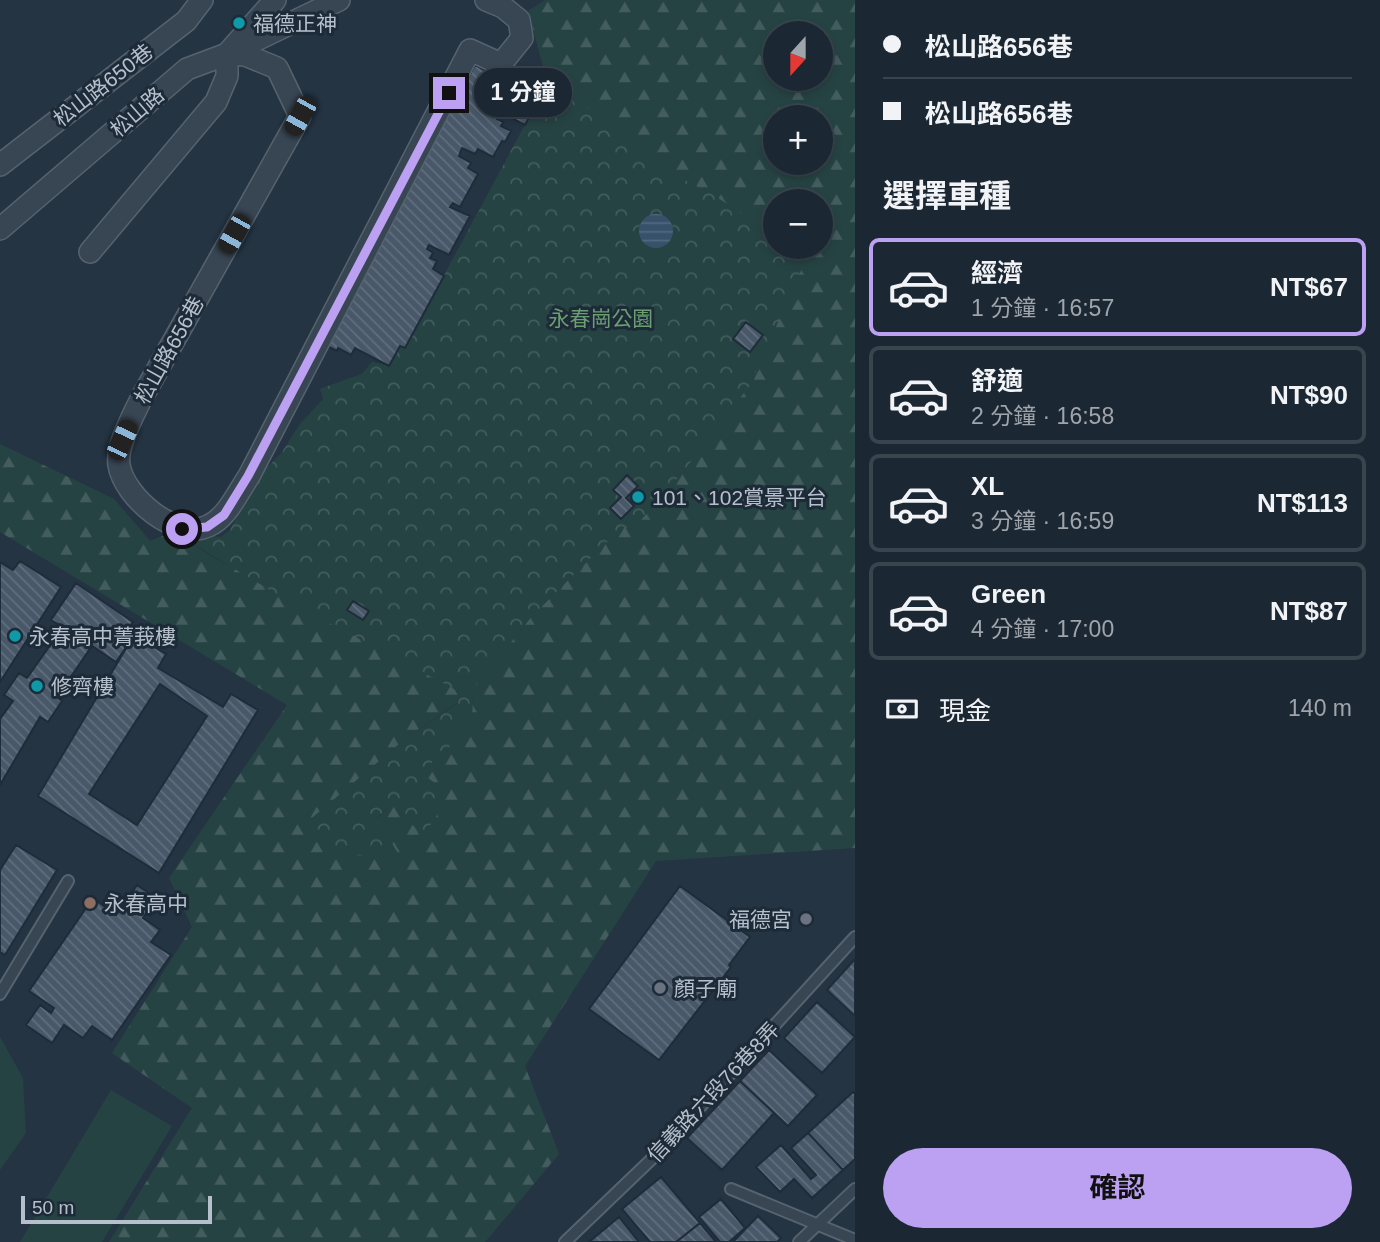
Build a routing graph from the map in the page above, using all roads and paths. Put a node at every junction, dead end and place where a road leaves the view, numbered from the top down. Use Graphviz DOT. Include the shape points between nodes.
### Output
graph roads {
  1 [pos="202,0"];
  2 [pos="339,0"];
  3 [pos="274,1"];
  4 [pos="500,2"];
  5 [pos="271,33"];
  6 [pos="227,54"];
  7 [pos="277,68"];
  8 [pos="0,165"];
  9 [pos="0,229"];
  10 [pos="90,252"];
  11 [pos="68,881"];
  12 [pos="855,937"];
  13 [pos="0,994"];
  14 [pos="731,1189"];
  15 [pos="855,1189"];
  16 [pos="816,1224"];
  17 [pos="855,1240"];
  18 [pos="565,1242"];
  19 [pos="799,1242"];
  1 -- 8 [label="street, 松山路650巷" via="186,21"];
  2 -- 5 [label="street"];
  3 -- 5 [label="street"];
  3 -- 6 [label="street, 松山路"];
  4 -- 7 [label="street, 松山路656巷" via="519,20 522,38 501,64 470,50 248,476 224,515 207,527 182,529 152,514 133,494 119,465 122,440 300,116"];
  5 -- 6 [label="street"];
  5 -- 7 [label="street"];
  6 -- 7 [label="street" via="246,55"];
  6 -- 9 [label="street, 松山路" via="187,69"];
  6 -- 10 [label="street" via="227,76 216,103"];
  11 -- 13 [label="lane"];
  12 -- 18 [label="lane, 信義路六段76巷8弄" via="659,1152"];
  14 -- 16 [label="lane"];
  15 -- 16 [label="lane"];
  16 -- 17 [label="lane"];
  16 -- 19 [label="lane"];
}
